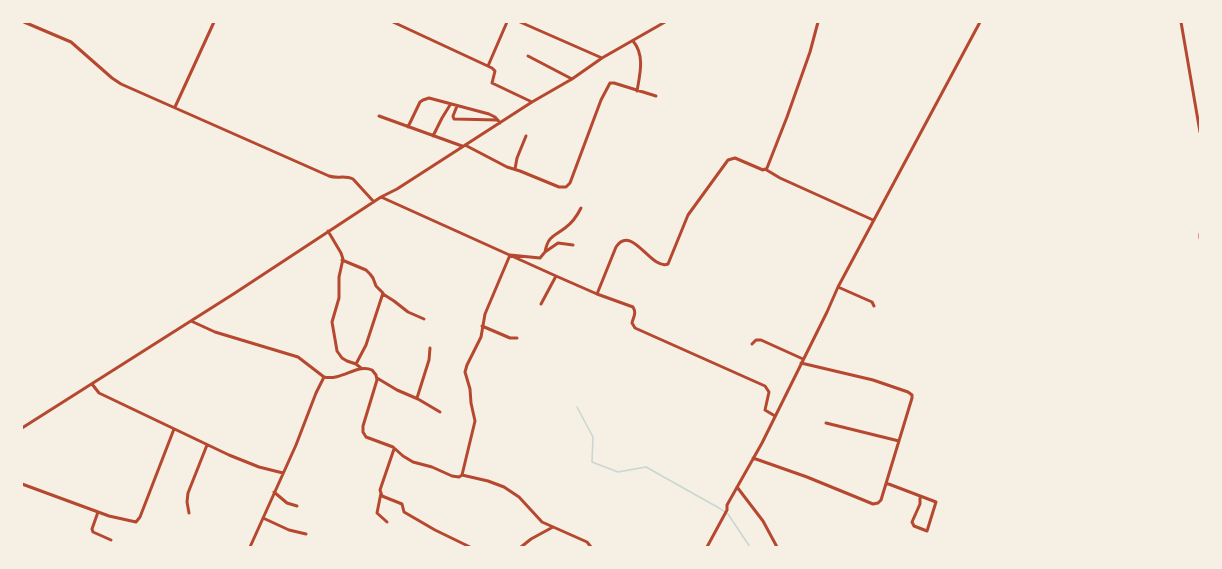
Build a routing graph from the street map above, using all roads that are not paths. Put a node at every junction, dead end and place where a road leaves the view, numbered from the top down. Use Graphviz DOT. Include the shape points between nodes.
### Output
graph roads {
  1 [pos="24,22"];
  2 [pos="214,22"];
  3 [pos="393,22"];
  4 [pos="507,22"];
  5 [pos="520,22"];
  6 [pos="665,22"];
  7 [pos="818,22"];
  8 [pos="980,22"];
  9 [pos="1181,22"];
  10 [pos="633,41"];
  11 [pos="528,56"];
  12 [pos="602,58"];
  13 [pos="488,66"];
  14 [pos="572,79"];
  15 [pos="637,90"];
  16 [pos="656,96"];
  17 [pos="532,102"];
  18 [pos="450,105"];
  19 [pos="457,106"];
  20 [pos="175,107"];
  21 [pos="379,116"];
  22 [pos="499,121"];
  23 [pos="408,127"];
  24 [pos="1200,132"];
  25 [pos="433,136"];
  26 [pos="526,136"];
  27 [pos="464,145"];
  28 [pos="515,169"];
  29 [pos="765,169"];
  30 [pos="381,197"];
  31 [pos="374,202"];
  32 [pos="581,208"];
  33 [pos="873,220"];
  34 [pos="328,231"];
  35 [pos="1200,234"];
  36 [pos="1200,238"];
  37 [pos="573,245"];
  38 [pos="545,252"];
  39 [pos="510,255"];
  40 [pos="342,260"];
  41 [pos="556,276"];
  42 [pos="838,287"];
  43 [pos="383,294"];
  44 [pos="597,294"];
  45 [pos="541,304"];
  46 [pos="874,306"];
  47 [pos="424,319"];
  48 [pos="191,321"];
  49 [pos="482,326"];
  50 [pos="517,338"];
  51 [pos="752,344"];
  52 [pos="430,348"];
  53 [pos="802,361"];
  54 [pos="356,364"];
  55 [pos="361,368"];
  56 [pos="324,377"];
  57 [pos="377,378"];
  58 [pos="92,384"];
  59 [pos="418,399"];
  60 [pos="440,412"];
  61 [pos="775,416"];
  62 [pos="826,423"];
  63 [pos="22,428"];
  64 [pos="174,429"];
  65 [pos="898,441"];
  66 [pos="207,445"];
  67 [pos="394,449"];
  68 [pos="753,458"];
  69 [pos="283,473"];
  70 [pos="462,475"];
  71 [pos="886,483"];
  72 [pos="22,484"];
  73 [pos="738,487"];
  74 [pos="274,492"];
  75 [pos="381,493"];
  76 [pos="920,496"];
  77 [pos="297,506"];
  78 [pos="98,512"];
  79 [pos="190,513"];
  80 [pos="263,518"];
  81 [pos="387,522"];
  82 [pos="554,527"];
  83 [pos="306,534"];
  84 [pos="111,540"];
  85 [pos="250,547"];
  86 [pos="470,547"];
  87 [pos="521,547"];
  88 [pos="591,547"];
  89 [pos="707,547"];
  90 [pos="777,547"];
  1 -- 20 [label="street" via="71,42 116,81"];
  2 -- 20 [label="street"];
  3 -- 13 [label="street"];
  4 -- 13 [label="street"];
  5 -- 12 [label="street"];
  6 -- 10 [label="street"];
  7 -- 29 [label="street" via="783,128 769,165"];
  8 -- 33 [label="street"];
  9 -- 24 [label="street"];
  10 -- 12 [label="street"];
  10 -- 15 [label="street" via="640,62"];
  11 -- 14 [label="street"];
  12 -- 14 [label="street"];
  13 -- 17 [label="street" via="494,69 492,83"];
  14 -- 17 [label="street"];
  15 -- 16 [label="street"];
  15 -- 28 [label="street" via="612,82 608,85 566,188"];
  17 -- 22 [label="street"];
  18 -- 19 [label="street"];
  18 -- 23 [label="street" via="429,98 423,100"];
  18 -- 25 [label="street"];
  19 -- 22 [label="street" via="490,114"];
  19 -- 22 [label="street" via="454,119"];
  20 -- 31 [label="street" via="334,178 350,177"];
  21 -- 23 [label="street"];
  22 -- 27 [label="street"];
  23 -- 25 [label="street"];
  25 -- 27 [label="street"];
  26 -- 28 [label="street"];
  27 -- 28 [label="street"];
  27 -- 30 [label="street"];
  29 -- 33 [label="street"];
  29 -- 44 [label="street" via="736,158 728,160 688,215 668,264 658,264 634,243 626,240 619,242"];
  30 -- 31 [label="street"];
  30 -- 39 [label="street"];
  31 -- 34 [label="street"];
  32 -- 38 [label="street" via="570,224 551,237"];
  33 -- 42 [label="street"];
  34 -- 40 [label="street" via="341,253"];
  34 -- 48 [label="street"];
  35 -- 36 [label="street"];
  37 -- 38 [label="street" via="558,243"];
  38 -- 39 [label="street" via="540,258"];
  39 -- 41 [label="street"];
  39 -- 49 [label="street" via="484,314"];
  40 -- 43 [label="street" via="366,270"];
  40 -- 54 [label="street" via="339,298 332,328 340,355 347,362"];
  41 -- 44 [label="street"];
  41 -- 45 [label="street"];
  42 -- 46 [label="street" via="872,302"];
  42 -- 53 [label="street"];
  43 -- 47 [label="street" via="408,312"];
  43 -- 54 [label="street" via="366,346"];
  44 -- 61 [label="street" via="633,308 636,311 632,324 635,328 765,386 769,392 764,407"];
  48 -- 56 [label="street" via="215,332 298,357"];
  48 -- 58 [label="street"];
  49 -- 50 [label="street" via="510,338"];
  49 -- 70 [label="street" via="481,337 465,372 475,421"];
  51 -- 53 [label="street" via="761,340"];
  52 -- 59 [label="street"];
  53 -- 61 [label="street"];
  53 -- 65 [label="street" via="910,393 912,398"];
  54 -- 55 [label="street"];
  55 -- 56 [label="street" via="339,377"];
  55 -- 57 [label="street" via="372,370"];
  56 -- 69 [label="street"];
  57 -- 59 [label="street"];
  57 -- 67 [label="street" via="363,432 366,437 384,442"];
  58 -- 63 [label="street"];
  58 -- 64 [label="street" via="99,393"];
  59 -- 60 [label="street"];
  61 -- 68 [label="street"];
  62 -- 65 [label="street"];
  64 -- 66 [label="street"];
  64 -- 78 [label="street" via="138,521"];
  65 -- 71 [label="street"];
  66 -- 69 [label="street" via="243,461"];
  66 -- 79 [label="street" via="188,493"];
  67 -- 70 [label="street" via="418,464 459,477"];
  67 -- 75 [label="street"];
  68 -- 71 [label="street" via="873,504 878,504 881,500"];
  68 -- 73 [label="street"];
  69 -- 74 [label="street"];
  70 -- 82 [label="street" via="504,487 518,497 542,522"];
  71 -- 76 [label="street"];
  72 -- 78 [label="street"];
  73 -- 89 [label="street"];
  73 -- 90 [label="street" via="763,521"];
  74 -- 77 [label="street" via="288,503"];
  74 -- 80 [label="street"];
  75 -- 81 [label="street" via="376,510"];
  75 -- 86 [label="street" via="384,497 402,504 404,512"];
  76 -- 76 [label="street" via="920,504 912,522 914,526 927,531 936,502"];
  78 -- 84 [label="street" via="92,532"];
  80 -- 83 [label="street" via="289,530"];
  80 -- 85 [label="street"];
  82 -- 87 [label="street"];
  82 -- 88 [label="street" via="587,542"];
}
